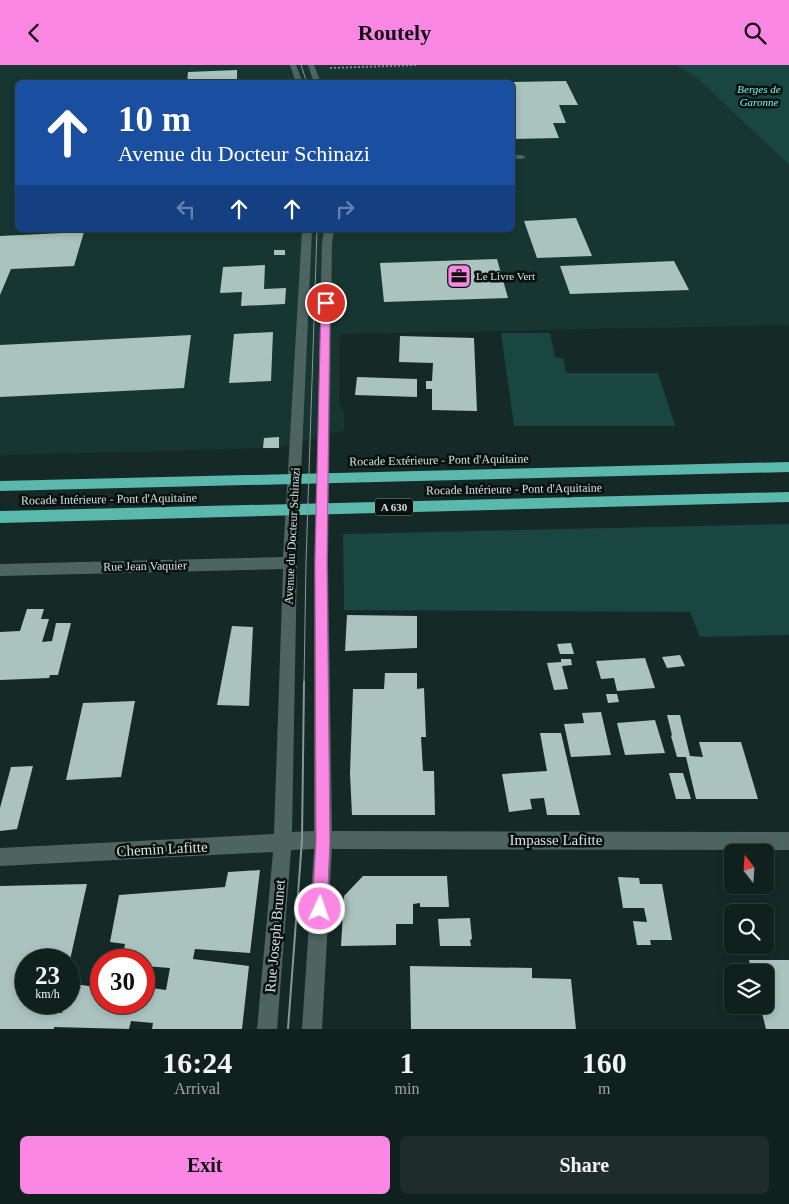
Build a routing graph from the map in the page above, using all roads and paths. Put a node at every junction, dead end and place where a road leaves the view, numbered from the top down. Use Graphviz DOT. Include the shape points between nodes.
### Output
graph roads {
  1 [pos="293,65"];
  2 [pos="417,65"];
  3 [pos="312,67"];
  4 [pos="299,80"];
  5 [pos="317,80"];
  6 [pos="515,157"];
  7 [pos="522,157"];
  8 [pos="307,232"];
  9 [pos="329,232"];
  10 [pos="789,467"];
  11 [pos="0,486"];
  12 [pos="789,497"];
  13 [pos="0,517"];
  14 [pos="290,563"];
  15 [pos="0,570"];
  16 [pos="323,841"];
  17 [pos="789,841"];
  18 [pos="283,843"];
  19 [pos="0,857"];
  20 [pos="267,1029"];
  21 [pos="312,1029"];
  1 -- 4 [label="street"];
  2 -- 3 [label="path"];
  3 -- 5 [label="street"];
  6 -- 7 [label="lane"];
  8 -- 14 [label="street, Avenue du Docteur Schinazi"];
  9 -- 16 [label="street" via="321,563"];
  10 -- 11 [label="highway, Rocade Extérieure - Pont d'Aquitaine"];
  12 -- 13 [label="highway, Rocade Intérieure - Pont d'Aquitaine / A 630"];
  14 -- 15 [label="street, Rue Jean Vaquier"];
  14 -- 18 [label="street, Avenue du Docteur Schinazi"];
  16 -- 17 [label="street, Impasse Lafitte"];
  16 -- 18 [label="street, Chemin Lafitte"];
  16 -- 21 [label="street"];
  18 -- 19 [label="street, Chemin Lafitte"];
  18 -- 20 [label="street, Rue Joseph Brunet"];
}
